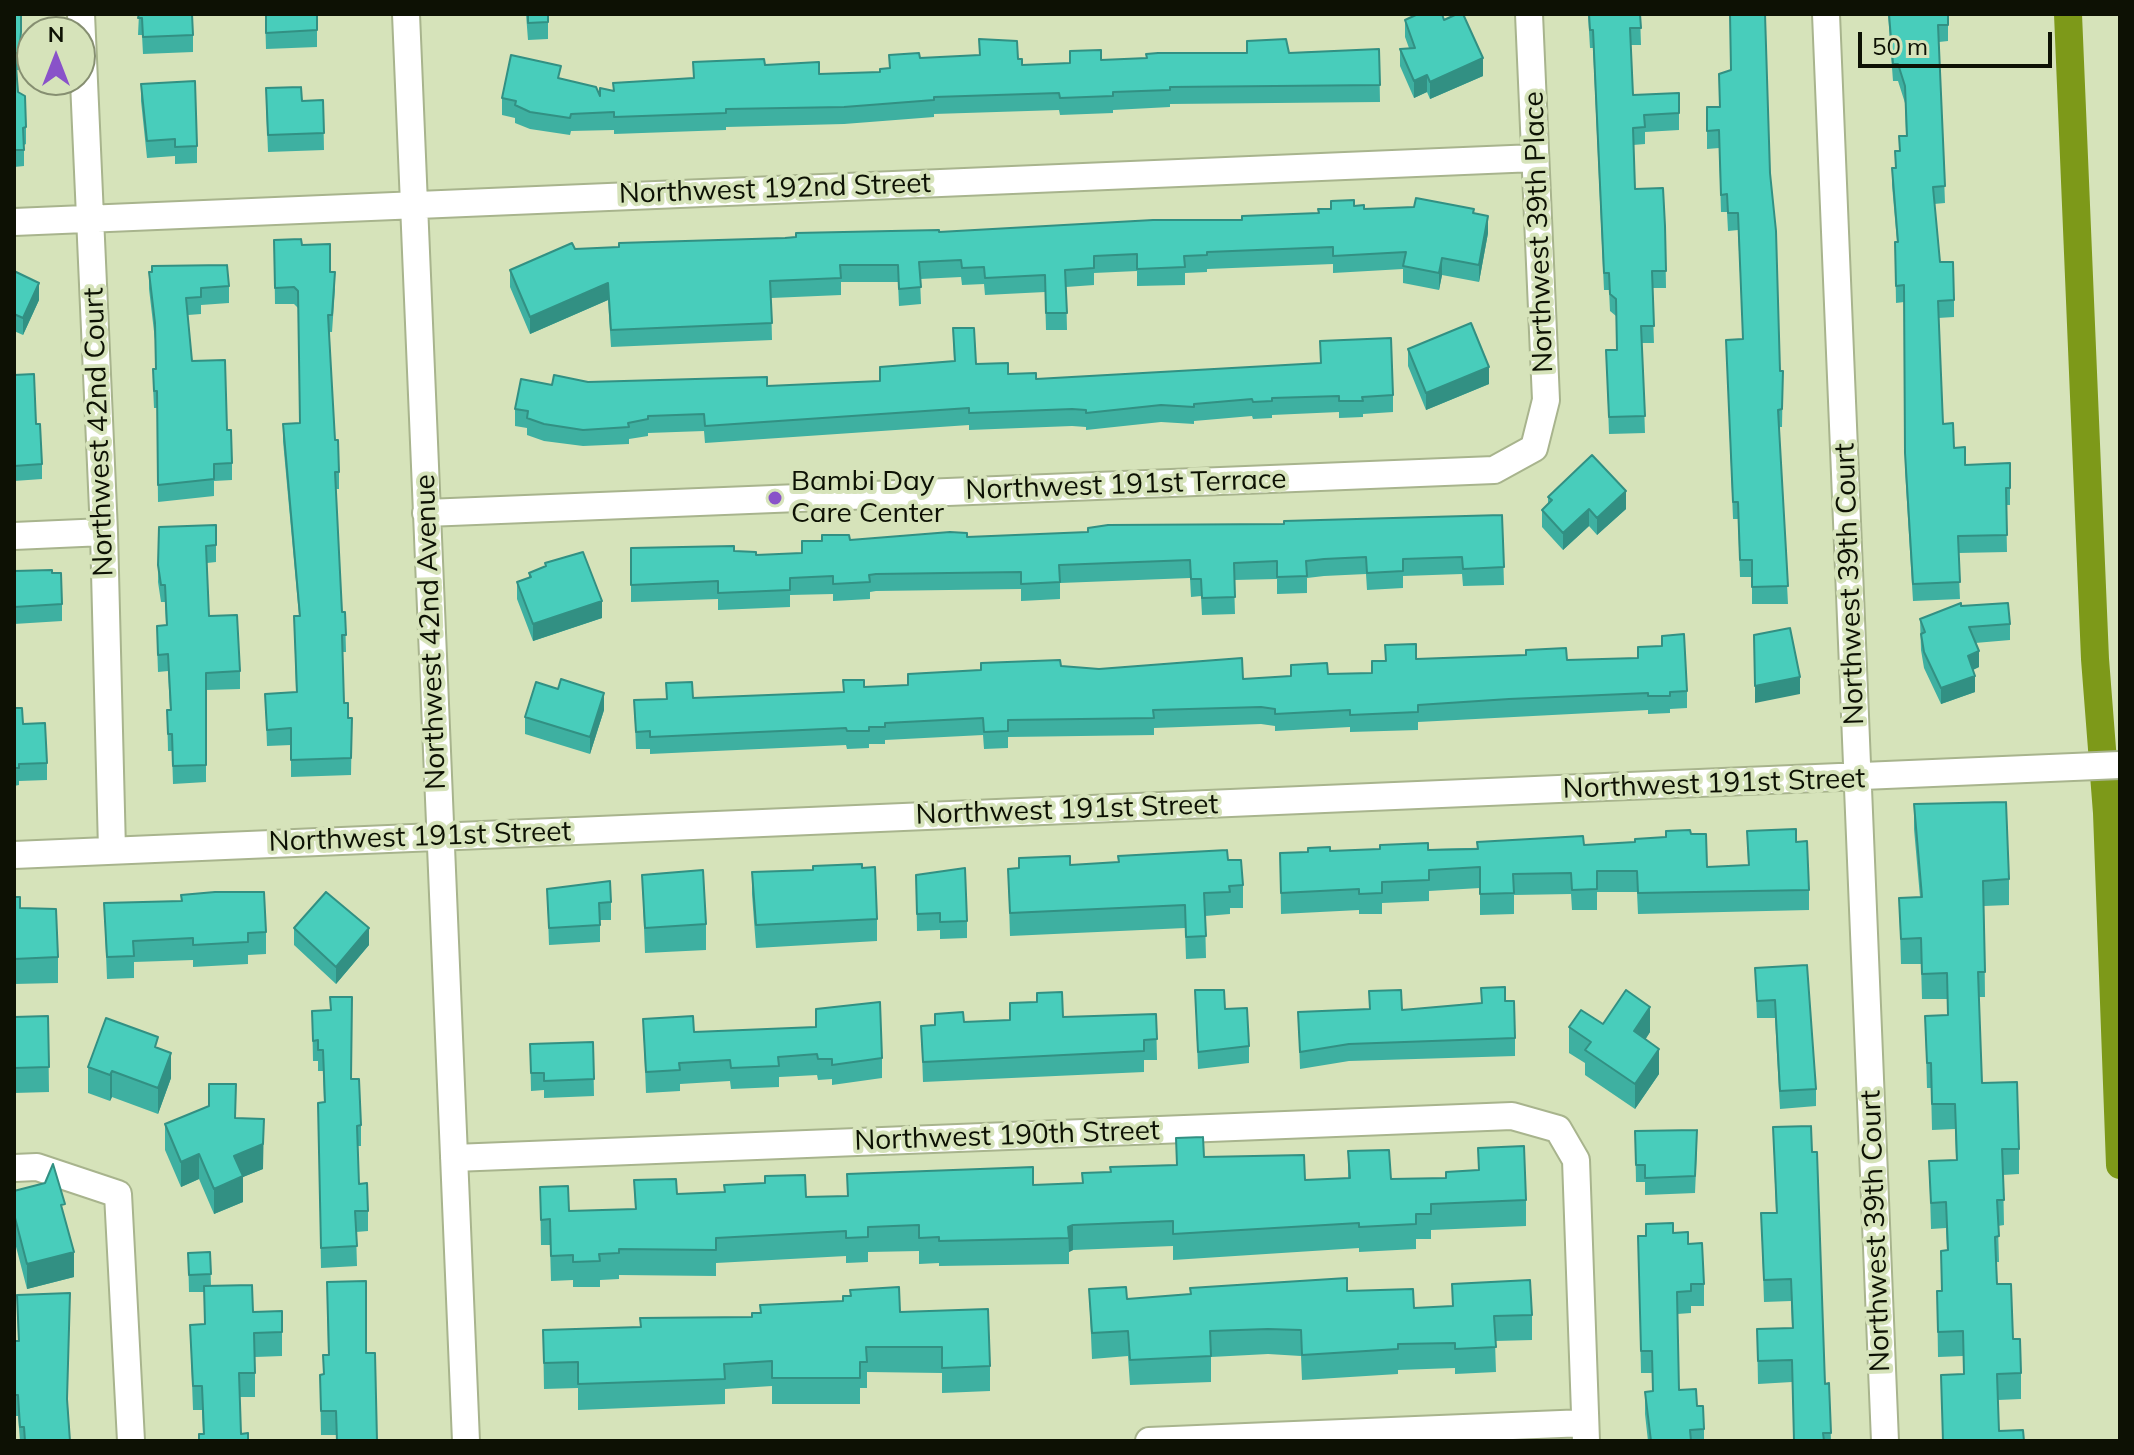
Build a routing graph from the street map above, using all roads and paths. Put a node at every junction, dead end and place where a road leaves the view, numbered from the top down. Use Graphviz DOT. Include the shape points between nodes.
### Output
graph roads {
  1 [pos="81,14"];
  2 [pos="406,14"];
  3 [pos="1529,14"];
  4 [pos="1826,14"];
  5 [pos="1535,158"];
  6 [pos="413,204"];
  7 [pos="90,220"];
  8 [pos="14,222"];
  9 [pos="1534,448"];
  10 [pos="426,513"];
  11 [pos="104,532"];
  12 [pos="14,536"];
  13 [pos="2120,765"];
  14 [pos="1858,778"];
  15 [pos="439,836"];
  16 [pos="112,850"];
  17 [pos="14,855"];
  18 [pos="454,1158"];
  19 [pos="14,1168"];
  20 [pos="1586,1432"];
  21 [pos="131,1441"];
  22 [pos="466,1441"];
  23 [pos="1149,1441"];
  24 [pos="1885,1441"];
  1 -- 7 [label="street, Northwest 42nd Court"];
  2 -- 6 [label="street, Northwest 42nd Avenue"];
  3 -- 5 [label="street, Northwest 39th Place"];
  4 -- 14 [label="street, Northwest 39th Court"];
  5 -- 6 [label="street, Northwest 192nd Street"];
  5 -- 9 [label="street, Northwest 39th Place" via="1546,400"];
  6 -- 7 [label="street, Northwest 192nd Street"];
  6 -- 10 [label="street, Northwest 42nd Avenue"];
  7 -- 8 [label="street, Northwest 192nd Street"];
  7 -- 11 [label="street, Northwest 42nd Court"];
  9 -- 10 [label="street, Northwest 191st Terrace" via="1494,470"];
  10 -- 15 [label="street, Northwest 42nd Avenue"];
  11 -- 12 [label="street"];
  11 -- 16 [label="street, Northwest 42nd Court"];
  13 -- 14 [label="street, Northwest 191st Street"];
  14 -- 15 [label="street, Northwest 191st Street"];
  14 -- 24 [label="street, Northwest 39th Court"];
  15 -- 16 [label="street, Northwest 191st Street"];
  15 -- 18 [label="street, Northwest 42nd Avenue"];
  16 -- 17 [label="street, Northwest 191st Street"];
  18 -- 20 [label="street, Northwest 190th Street" via="1512,1116 1558,1129 1576,1160"];
  18 -- 22 [label="street, Northwest 42nd Avenue"];
  19 -- 21 [label="street" via="37,1167 118,1194"];
  20 -- 23 [label="street"];
}
